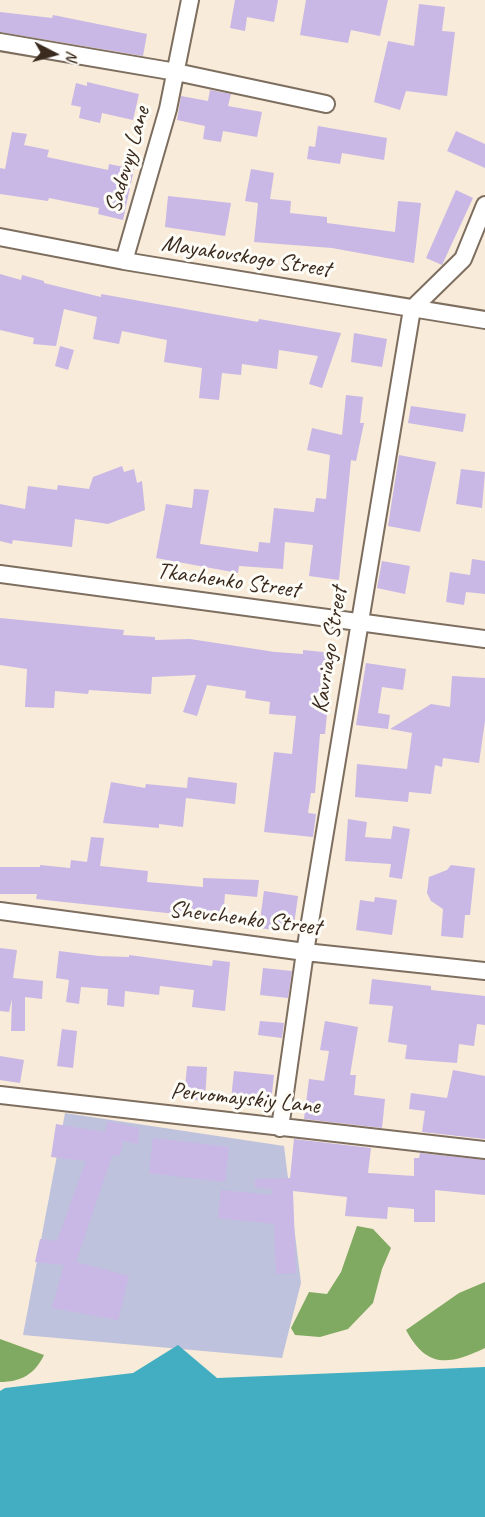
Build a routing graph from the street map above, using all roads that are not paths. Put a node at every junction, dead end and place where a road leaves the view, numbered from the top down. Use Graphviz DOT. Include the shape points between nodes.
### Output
graph roads {
  1 [pos="190,0"];
  2 [pos="0,42"];
  3 [pos="176,72"];
  4 [pos="326,104"];
  5 [pos="485,206"];
  6 [pos="0,237"];
  7 [pos="124,261"];
  8 [pos="412,309"];
  9 [pos="485,320"];
  10 [pos="0,574"];
  11 [pos="358,623"];
  12 [pos="485,639"];
  13 [pos="0,911"];
  14 [pos="305,952"];
  15 [pos="485,971"];
  16 [pos="0,1095"];
  17 [pos="280,1128"];
  18 [pos="485,1150"];
  1 -- 3 [label="street, Sadovyy Lane"];
  2 -- 3 [label="street"];
  3 -- 4 [label="street"];
  3 -- 7 [label="street, Sadovyy Lane"];
  5 -- 8 [label="street" via="463,259"];
  6 -- 7 [label="street, Mayakovskogo Street"];
  7 -- 8 [label="street, Mayakovskogo Street"];
  8 -- 9 [label="street, Mayakovskogo Street"];
  8 -- 11 [label="street, Kavriago Street"];
  10 -- 11 [label="street, Tkachenko Street"];
  11 -- 12 [label="street, Tkachenko Street"];
  11 -- 14 [label="street, Kavriago Street"];
  13 -- 14 [label="street, Shevchenko Street"];
  14 -- 15 [label="street, Shevchenko Street"];
  14 -- 17 [label="street, Kavriago Street"];
  16 -- 17 [label="street, Pervomayskiy Lane"];
  17 -- 18 [label="street, Pervomayskiy Lane"];
}
